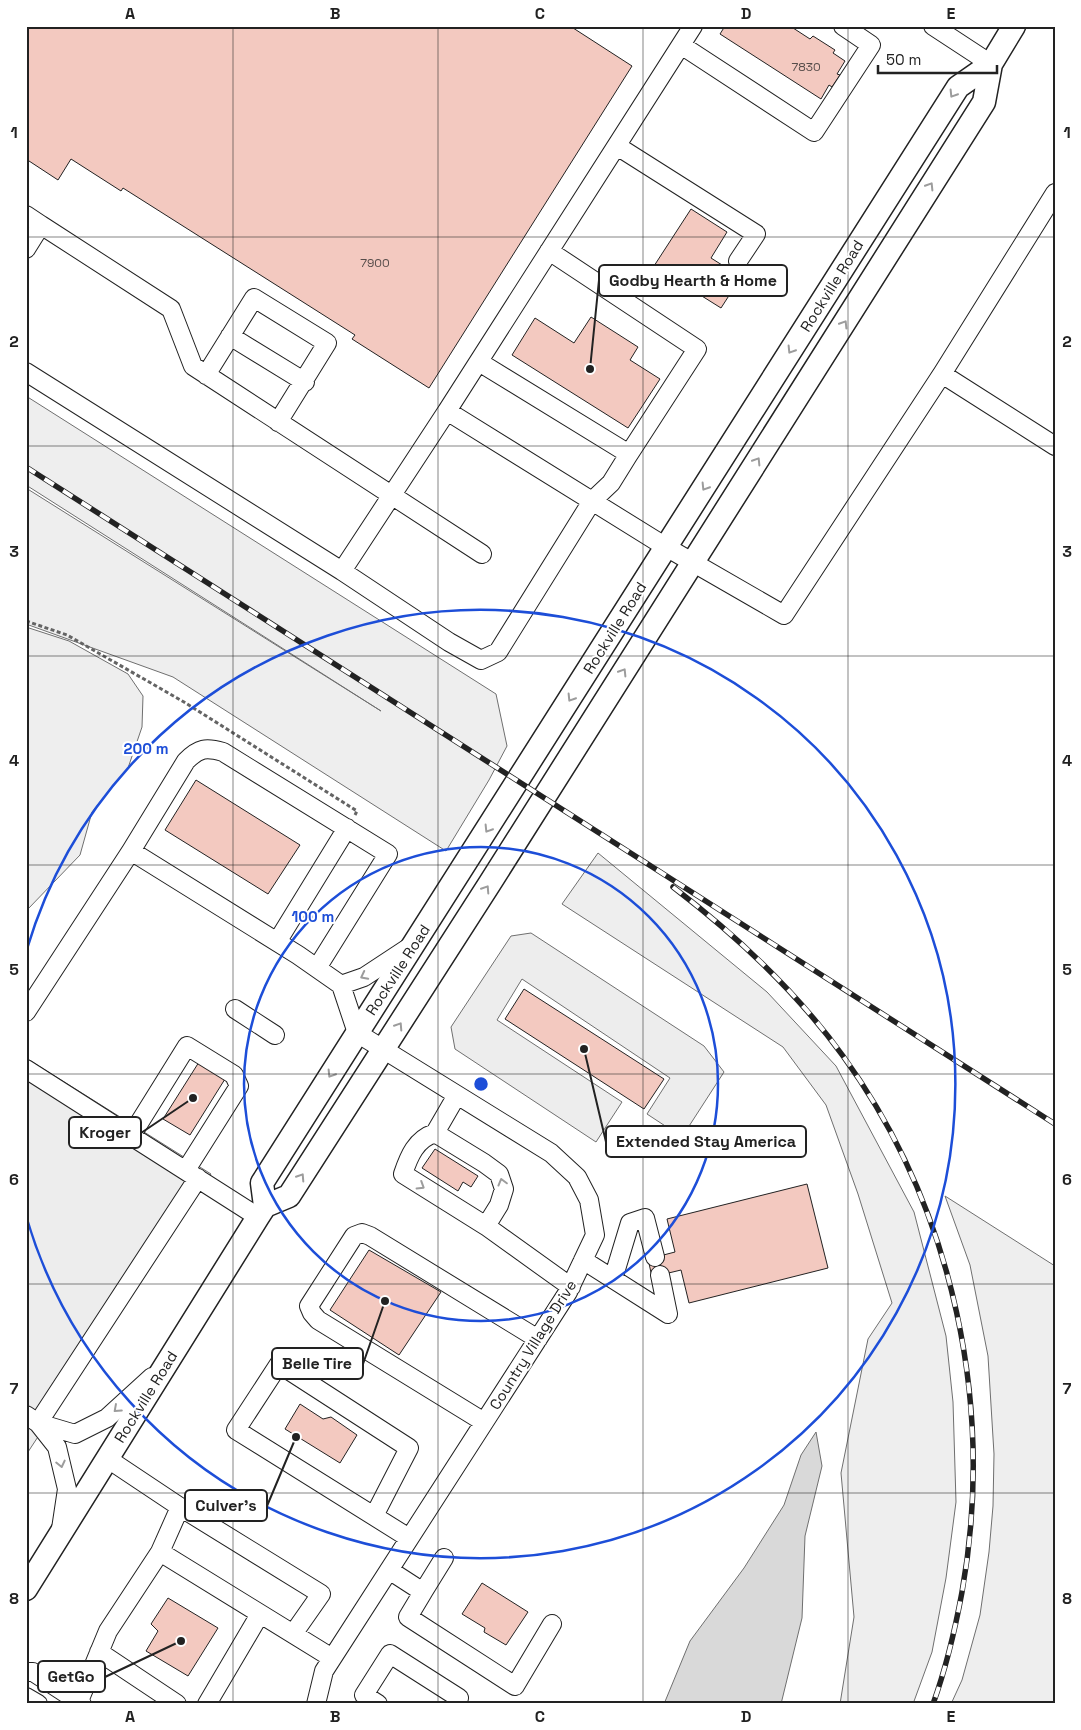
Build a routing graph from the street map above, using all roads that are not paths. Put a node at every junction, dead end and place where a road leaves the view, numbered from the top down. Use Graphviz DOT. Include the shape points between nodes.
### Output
graph roads {
  1 [pos="694,26"];
  2 [pos="843,26"];
  3 [pos="932,26"];
  4 [pos="1014,26"];
  5 [pos="682,45"];
  6 [pos="990,64"];
  7 [pos="617,146"];
  8 [pos="1055,193"];
  9 [pos="26,215"];
  10 [pos="42,225"];
  11 [pos="26,249"];
  12 [pos="550,251"];
  13 [pos="738,261"];
  14 [pos="230,336"];
  15 [pos="480,362"];
  16 [pos="26,372"];
  17 [pos="942,374"];
  18 [pos="206,375"];
  19 [pos="304,382"];
  20 [pos="447,411"];
  21 [pos="278,422"];
  22 [pos="1055,446"];
  23 [pos="629,454"];
  24 [pos="392,495"];
  25 [pos="592,501"];
  26 [pos="666,547"];
  27 [pos="482,554"];
  28 [pos="693,562"];
  29 [pos="342,571"];
  30 [pos="347,828"];
  31 [pos="130,851"];
  32 [pos="277,942"];
  33 [pos="414,944"];
  34 [pos="317,968"];
  35 [pos="341,985"];
  36 [pos="235,1009"];
  37 [pos="26,1012"];
  38 [pos="358,1033"];
  39 [pos="275,1035"];
  40 [pos="383,1050"];
  41 [pos="26,1069"];
  42 [pos="456,1095"];
  43 [pos="435,1133"];
  44 [pos="131,1136"];
  45 [pos="192,1174"];
  46 [pos="261,1211"];
  47 [pos="486,1226"];
  48 [pos="655,1257"];
  49 [pos="583,1260"];
  50 [pos="660,1275"];
  51 [pos="613,1279"];
  52 [pos="570,1287"];
  53 [pos="538,1339"];
  54 [pos="166,1364"];
  55 [pos="32,1419"];
  56 [pos="484,1422"];
  57 [pos="108,1459"];
  58 [pos="180,1507"];
  59 [pos="374,1516"];
  60 [pos="60,1535"];
  61 [pos="410,1538"];
  62 [pos="160,1552"];
  63 [pos="444,1558"];
  64 [pos="389,1570"];
  65 [pos="26,1589"];
  66 [pos="423,1592"];
  67 [pos="260,1614"];
  68 [pos="552,1624"];
  69 [pos="293,1634"];
  70 [pos="99,1652"];
  71 [pos="332,1658"];
  72 [pos="26,1672"];
  73 [pos="26,1697"];
  74 [pos="461,1702"];
  75 [pos="80,1703"];
  76 [pos="38,1704"];
  77 [pos="177,1704"];
  78 [pos="207,1704"];
  79 [pos="316,1704"];
  80 [pos="378,1704"];
  1 -- 5 [label="street"];
  2 -- 5 [label="street" via="871,44 814,132"];
  3 -- 6 [label="street"];
  4 -- 6 [label="main road, Rockville Road"];
  5 -- 7 [label="street"];
  6 -- 26 [label="main road, Rockville Road, one-way" via="958,87"];
  28 -- 6 [label="main road, Rockville Road, one-way" via="984,102"];
  7 -- 12 [label="street"];
  7 -- 13 [label="street" via="756,234"];
  8 -- 17 [label="street"];
  9 -- 10 [label="street"];
  10 -- 11 [label="street"];
  10 -- 18 [label="street" via="170,309 193,366"];
  12 -- 15 [label="street"];
  12 -- 23 [label="street" via="697,349"];
  14 -- 18 [label="street"];
  14 -- 19 [label="street"];
  14 -- 19 [label="street" via="254,298 327,344"];
  15 -- 20 [label="street"];
  15 -- 23 [label="street"];
  16 -- 29 [label="street"];
  17 -- 22 [label="street"];
  17 -- 28 [label="street" via="784,615"];
  18 -- 21 [label="street"];
  19 -- 21 [label="street"];
  20 -- 24 [label="street"];
  20 -- 25 [label="street"];
  21 -- 24 [label="street"];
  23 -- 25 [label="street" via="611,483"];
  24 -- 27 [label="street"];
  24 -- 29 [label="street"];
  25 -- 26 [label="street"];
  25 -- 29 [label="street" via="498,652 481,660"];
  26 -- 28 [label="street"];
  26 -- 33 [label="main road, Rockville Road, one-way"];
  40 -- 28 [label="main road, Rockville Road, one-way"];
  30 -- 31 [label="street" via="223,752 203,749 186,761"];
  30 -- 32 [label="street"];
  30 -- 34 [label="street" via="388,854"];
  31 -- 32 [label="street"];
  31 -- 37 [label="street"];
  32 -- 34 [label="street"];
  33 -- 35 [label="street, one-way" via="364,976"];
  33 -- 38 [label="main road, Rockville Road"];
  34 -- 35 [label="street"];
  35 -- 38 [label="street"];
  36 -- 39 [label="street"];
  38 -- 40 [label="street, Country Village Drive"];
  38 -- 46 [label="main road, Rockville Road, one-way" via="262,1183"];
  40 -- 42 [label="street, Country Village Drive"];
  46 -- 40 [label="main road, Rockville Road, one-way" via="289,1196"];
  41 -- 44 [label="street"];
  42 -- 43 [label="street"];
  42 -- 49 [label="street, Country Village Drive" via="551,1153 577,1177 589,1200 595,1235"];
  47 -- 43 [label="street, one-way" via="499,1205 504,1189 500,1174"];
  43 -- 47 [label="street, one-way" via="424,1136 409,1155 403,1174"];
  44 -- 45 [label="street"];
  44 -- 45 [label="street" via="187,1046 234,1075 239,1086"];
  45 -- 46 [label="street"];
  45 -- 55 [label="street"];
  46 -- 54 [label="main road, Rockville Road"];
  47 -- 52 [label="street"];
  48 -- 51 [label="street" via="645,1218 630,1223"];
  49 -- 51 [label="street"];
  49 -- 52 [label="street, Country Village Drive"];
  50 -- 51 [label="street" via="668,1314"];
  52 -- 53 [label="street, Country Village Drive"];
  53 -- 56 [label="street, Country Village Drive"];
  53 -- 56 [label="street" via="370,1236 362,1233 354,1236 309,1306 312,1313 318,1320"];
  54 -- 55 [label="street, one-way" via="107,1418 75,1434"];
  54 -- 57 [label="main road, Rockville Road"];
  55 -- 60 [label="street, one-way" via="57,1447 67,1489"];
  56 -- 61 [label="street, Country Village Drive"];
  57 -- 58 [label="street"];
  57 -- 60 [label="main road, Rockville Road"];
  58 -- 62 [label="street"];
  58 -- 69 [label="street" via="321,1594"];
  59 -- 59 [label="street" via="236,1430 279,1364 409,1448"];
  59 -- 61 [label="street"];
  60 -- 65 [label="main road, Rockville Road"];
  61 -- 64 [label="street, Country Village Drive"];
  62 -- 67 [label="street"];
  62 -- 70 [label="street" via="108,1631"];
  63 -- 66 [label="street"];
  64 -- 66 [label="street"];
  64 -- 71 [label="street, Country Village Drive"];
  66 -- 68 [label="street" via="408,1617 515,1686"];
  67 -- 69 [label="street"];
  67 -- 78 [label="street"];
  69 -- 71 [label="street"];
  70 -- 75 [label="street"];
  70 -- 77 [label="street"];
  71 -- 79 [label="street, Country Village Drive" via="324,1671"];
  72 -- 75 [label="street" via="33,1672"];
  73 -- 76 [label="street"];
  74 -- 80 [label="street" via="390,1654 364,1695"];
}
